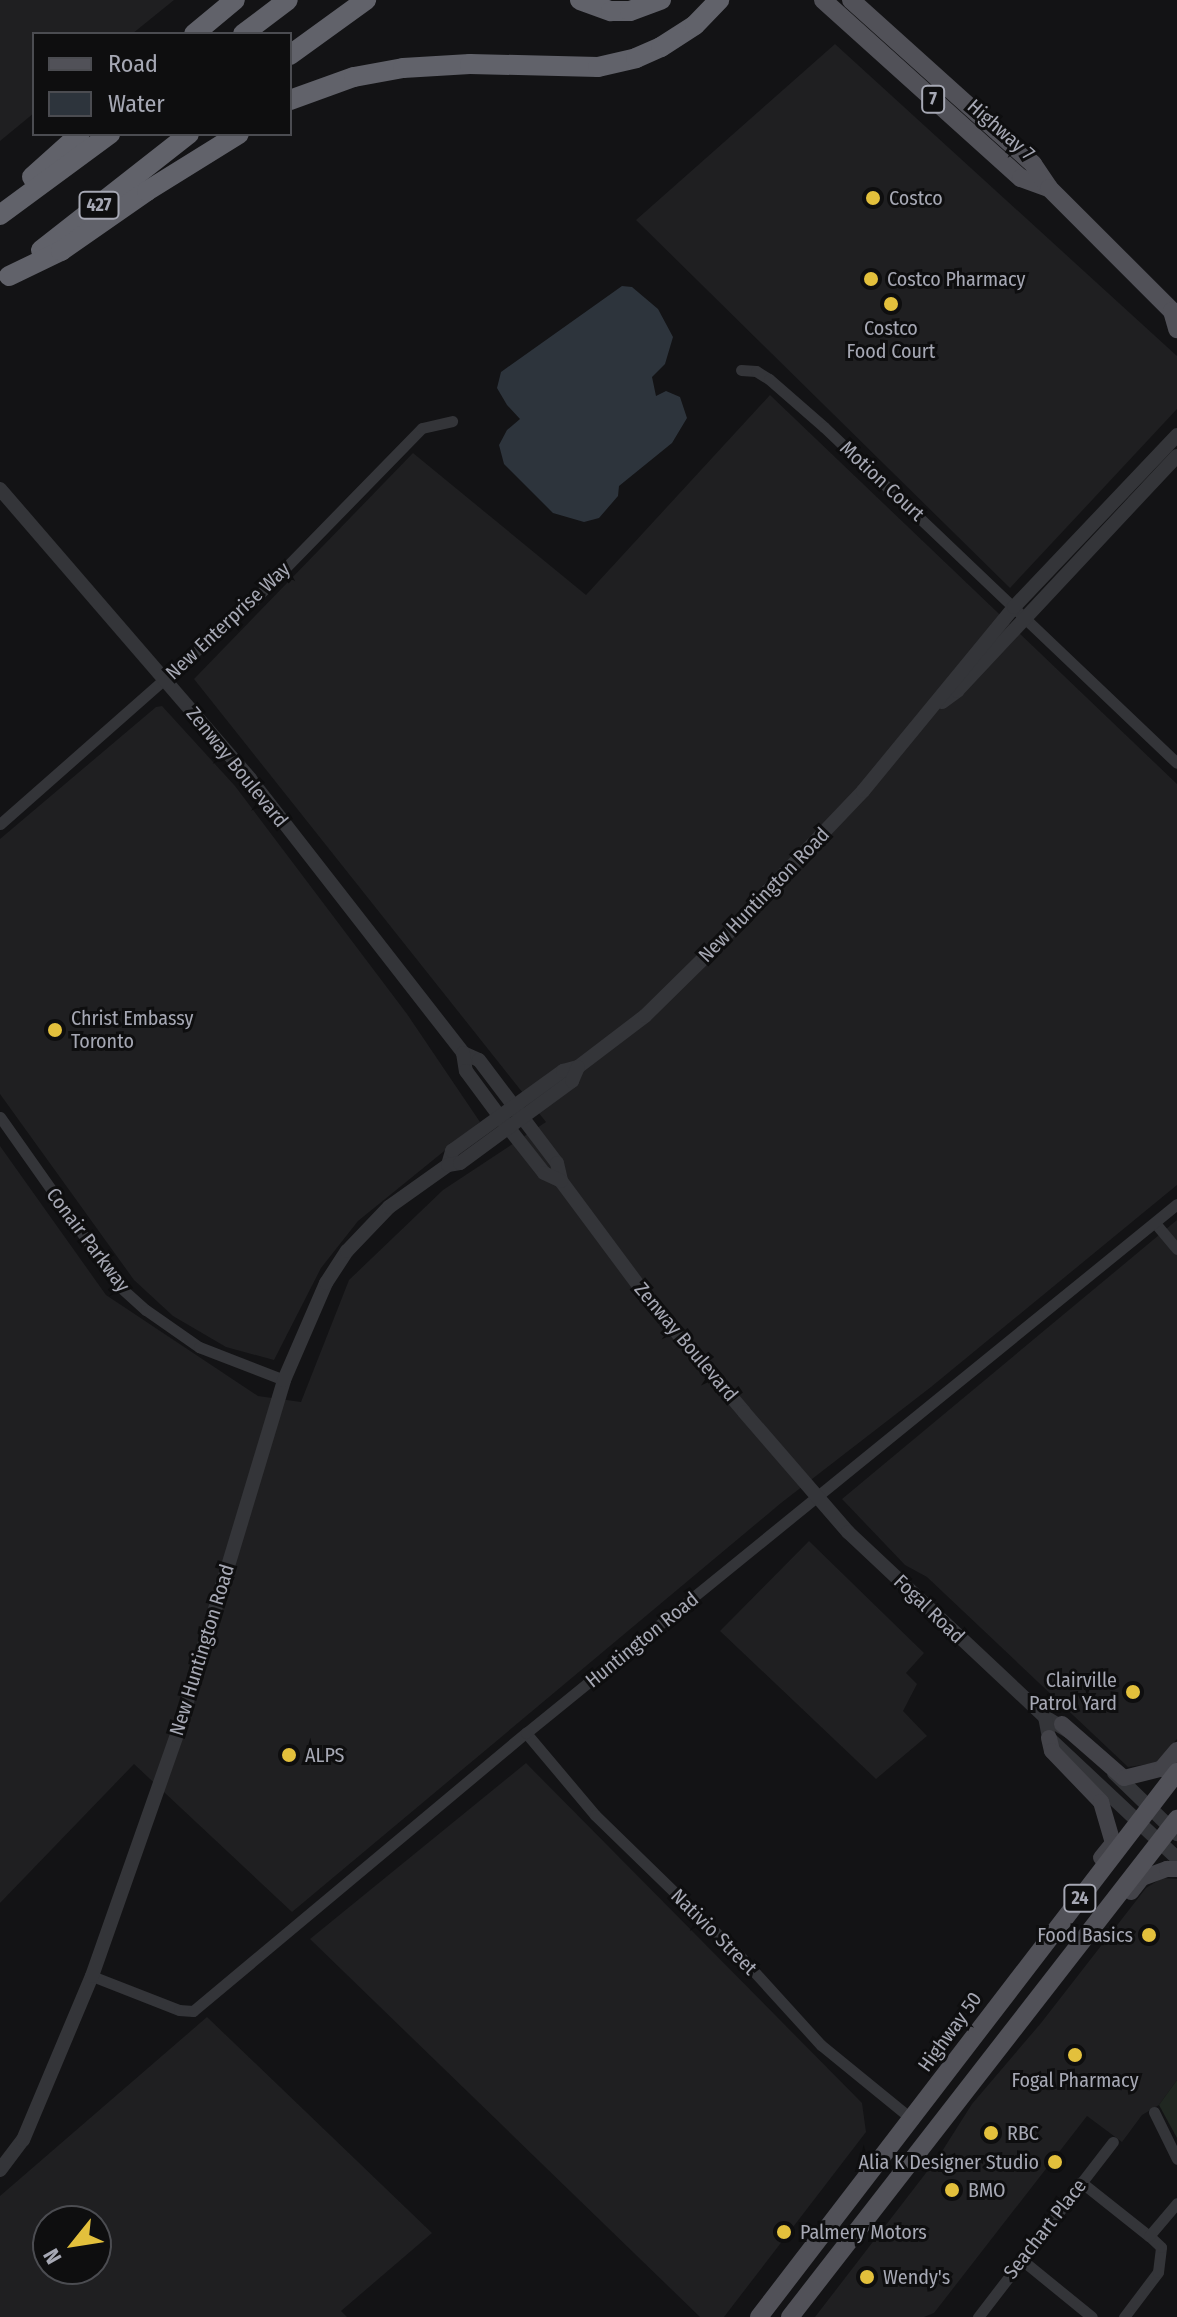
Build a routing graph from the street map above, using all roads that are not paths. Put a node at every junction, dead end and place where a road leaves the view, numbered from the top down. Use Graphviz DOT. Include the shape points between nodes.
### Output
graph roads {
  1 [pos="235,0"];
  2 [pos="288,0"];
  3 [pos="366,0"];
  4 [pos="580,0"];
  5 [pos="661,0"];
  6 [pos="719,0"];
  7 [pos="823,0"];
  8 [pos="851,0"];
  9 [pos="196,32"];
  10 [pos="246,32"];
  11 [pos="292,54"];
  12 [pos="292,99"];
  13 [pos="78,136"];
  14 [pos="107,136"];
  15 [pos="186,136"];
  16 [pos="236,136"];
  17 [pos="1049,188"];
  18 [pos="0,206"];
  19 [pos="0,215"];
  20 [pos="4,279"];
  21 [pos="1175,317"];
  22 [pos="741,370"];
  23 [pos="452,421"];
  24 [pos="1177,435"];
  25 [pos="1177,456"];
  26 [pos="0,489"];
  27 [pos="1019,611"];
  28 [pos="164,680"];
  29 [pos="1177,763"];
  30 [pos="0,824"];
  31 [pos="463,1053"];
  32 [pos="518,1112"];
  33 [pos="0,1117"];
  34 [pos="505,1122"];
  35 [pos="561,1181"];
  36 [pos="1177,1204"];
  37 [pos="1155,1223"];
  38 [pos="1177,1249"];
  39 [pos="284,1380"];
  40 [pos="818,1497"];
  41 [pos="1045,1717"];
  42 [pos="1062,1724"];
  43 [pos="526,1733"];
  44 [pos="1049,1738"];
  45 [pos="1177,1750"];
  46 [pos="1177,1772"];
  47 [pos="1144,1815"];
  48 [pos="1171,1831"];
  49 [pos="1177,1858"];
  50 [pos="1177,1869"];
  51 [pos="1081,1897"];
  52 [pos="1083,1941"];
  53 [pos="92,1976"];
  54 [pos="1154,2112"];
  55 [pos="913,2120"];
  56 [pos="1113,2142"];
  57 [pos="1177,2159"];
  58 [pos="1,2170"];
  59 [pos="1081,2182"];
  60 [pos="1177,2203"];
  61 [pos="1149,2236"];
  62 [pos="1022,2260"];
  63 [pos="759,2317"];
  64 [pos="790,2317"];
  65 [pos="978,2317"];
  66 [pos="1092,2317"];
  67 [pos="1124,2317"];
  1 -- 9 [label="highway"];
  2 -- 10 [label="highway"];
  3 -- 11 [label="highway"];
  4 -- 5 [label="highway" via="611,11 630,11"];
  6 -- 12 [label="highway" via="695,25 661,47 598,67 403,68 354,77"];
  7 -- 17 [label="main road, Highway 7 / 7" via="1021,178"];
  8 -- 17 [label="main road, Highway 7 / 7" via="1033,164"];
  13 -- 18 [label="highway"];
  14 -- 19 [label="highway, 427"];
  15 -- 20 [label="highway, 427"];
  16 -- 20 [label="highway" via="61,251"];
  17 -- 21 [label="main road, Highway 7 / 7"];
  22 -- 27 [label="street, Motion Court" via="756,371 776,385"];
  23 -- 28 [label="street, New Enterprise Way" via="422,428 254,600"];
  24 -- 27 [label="street, New Huntington Road"];
  25 -- 27 [label="street, New Huntington Road"];
  26 -- 28 [label="street, Zenway Boulevard"];
  27 -- 29 [label="street, Motion Court"];
  27 -- 32 [label="street, New Huntington Road" via="948,683 935,707 863,791 704,958 645,1016 578,1067 563,1071"];
  28 -- 30 [label="street, New Enterprise Way"];
  28 -- 31 [label="street, Zenway Boulevard" via="250,779"];
  31 -- 32 [label="street, Zenway Boulevard" via="479,1060"];
  31 -- 34 [label="street, Zenway Boulevard" via="466,1071"];
  32 -- 34 [label="street, New Huntington Road"];
  32 -- 35 [label="street, Zenway Boulevard" via="557,1163"];
  33 -- 39 [label="street, Conair Parkway" via="119,1286 158,1321 199,1347"];
  34 -- 35 [label="street, Zenway Boulevard" via="544,1173"];
  34 -- 39 [label="street, New Huntington Road" via="460,1163 448,1165 389,1207 344,1255 326,1283"];
  35 -- 40 [label="street, Zenway Boulevard" via="657,1310"];
  36 -- 37 [label="street, Huntington Road"];
  37 -- 38 [label="street"];
  37 -- 40 [label="street, Huntington Road"];
  39 -- 53 [label="street, New Huntington Road" via="177,1735"];
  40 -- 41 [label="street, Fogal Road" via="848,1532"];
  40 -- 43 [label="street, Huntington Road"];
  41 -- 42 [label="street, Fogal Road"];
  41 -- 44 [label="street"];
  42 -- 45 [label="main road" via="1124,1778 1161,1769"];
  42 -- 47 [label="street, Fogal Road"];
  43 -- 53 [label="street, Huntington Road" via="193,2011"];
  43 -- 55 [label="street, Nativio Street" via="595,1815 739,1955 821,2045"];
  44 -- 47 [label="street, Fogal Road"];
  44 -- 51 [label="main road" via="1052,1751 1098,1796 1113,1843 1080,1885"];
  46 -- 47 [label="main road, Highway 50 / 24"];
  47 -- 48 [label="street, Fogal Road"];
  47 -- 51 [label="main road, Highway 50 / 24"];
  48 -- 49 [label="street, Fogal Road"];
  48 -- 52 [label="main road, 24"];
  50 -- 52 [label="main road" via="1142,1878 1112,1916"];
  51 -- 55 [label="main road, Highway 50 / 24"];
  52 -- 64 [label="main road, 24"];
  53 -- 58 [label="street, New Huntington Road" via="23,2140"];
  54 -- 57 [label="street"];
  55 -- 63 [label="main road, Highway 50 / 24"];
  56 -- 59 [label="street, Seachart Place"];
  59 -- 61 [label="street"];
  59 -- 62 [label="street, Seachart Place"];
  60 -- 61 [label="street"];
  61 -- 67 [label="street" via="1161,2247 1158,2272"];
  62 -- 65 [label="street, Seachart Place"];
  62 -- 66 [label="street"];
}
